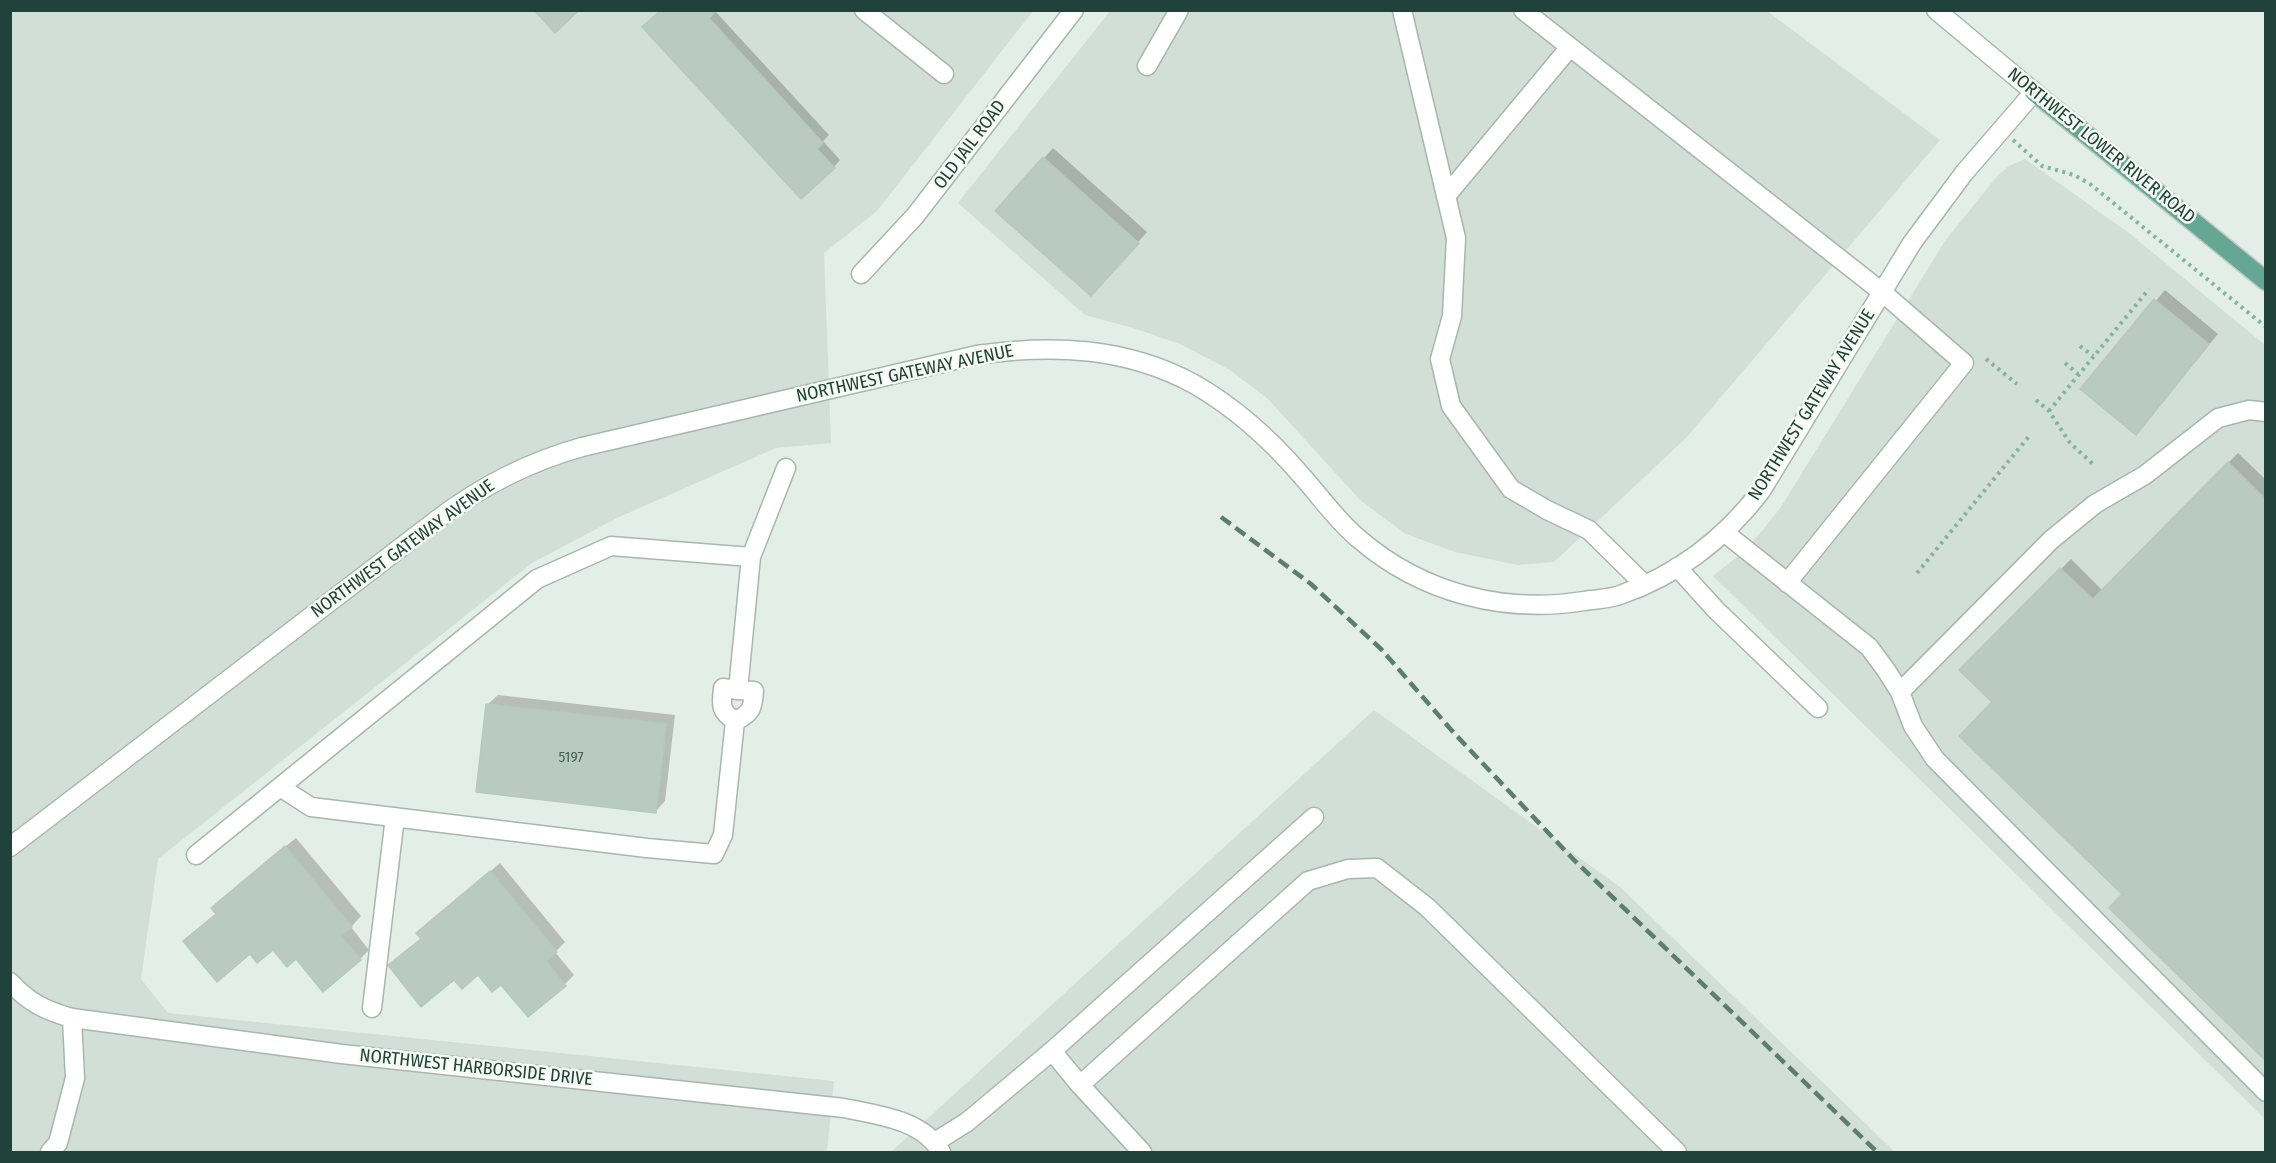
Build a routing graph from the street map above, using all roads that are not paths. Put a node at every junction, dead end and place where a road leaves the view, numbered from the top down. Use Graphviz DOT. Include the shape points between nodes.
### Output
graph roads {
  1 [pos="864,10"];
  2 [pos="1074,10"];
  3 [pos="1179,10"];
  4 [pos="1402,10"];
  5 [pos="1523,10"];
  6 [pos="1936,10"];
  7 [pos="1570,47"];
  8 [pos="1147,66"];
  9 [pos="944,74"];
  10 [pos="2034,92"];
  11 [pos="1446,196"];
  12 [pos="861,274"];
  13 [pos="2265,281"];
  14 [pos="1882,292"];
  15 [pos="2265,412"];
  16 [pos="786,468"];
  17 [pos="1725,533"];
  18 [pos="751,557"];
  19 [pos="1677,567"];
  20 [pos="1787,583"];
  21 [pos="1645,585"];
  22 [pos="1900,692"];
  23 [pos="1818,708"];
  24 [pos="280,788"];
  25 [pos="395,817"];
  26 [pos="1314,817"];
  27 [pos="10,847"];
  28 [pos="196,855"];
  29 [pos="10,981"];
  30 [pos="372,1008"];
  31 [pos="72,1017"];
  32 [pos="1052,1051"];
  33 [pos="1080,1085"];
  34 [pos="2265,1092"];
  35 [pos="938,1147"];
  36 [pos="50,1152"];
  37 [pos="1142,1152"];
  38 [pos="1677,1152"];
  1 -- 9 [label="street"];
  2 -- 12 [label="street, OLD JAIL ROAD" via="915,216"];
  3 -- 8 [label="street"];
  4 -- 11 [label="street"];
  5 -- 7 [label="street"];
  6 -- 10 [label="street, NORTHWEST LOWER RIVER ROAD"];
  7 -- 11 [label="street"];
  7 -- 14 [label="street"];
  10 -- 13 [label="main road, NORTHWEST LOWER RIVER ROAD"];
  10 -- 14 [label="street, NORTHWEST GATEWAY AVENUE" via="1931,215"];
  11 -- 21 [label="street" via="1456,238 1452,316 1440,359 1451,406 1512,489 1589,530"];
  14 -- 17 [label="street, NORTHWEST GATEWAY AVENUE" via="1761,491"];
  14 -- 20 [label="street" via="1964,363"];
  15 -- 22 [label="street" via="2249,410 2218,418 2145,475 2095,504 2050,540"];
  16 -- 18 [label="street"];
  17 -- 19 [label="street, NORTHWEST GATEWAY AVENUE"];
  17 -- 20 [label="street"];
  18 -- 24 [label="street" via="611,546 537,579"];
  18 -- 25 [label="street" via="738,690 723,688 721,706 735,721 723,835 714,854"];
  19 -- 21 [label="street, NORTHWEST GATEWAY AVENUE"];
  19 -- 23 [label="street"];
  20 -- 22 [label="street" via="1869,647"];
  21 -- 27 [label="street, NORTHWEST GATEWAY AVENUE" via="1617,596 1570,603 1524,605 1456,594 1427,583 1358,539 1251,423 1193,384 1164,370 1105,353 1035,348 977,356 714,415 555,454 526,465 476,492"];
  22 -- 34 [label="street" via="1913,726 1935,759"];
  24 -- 25 [label="street" via="311,807"];
  24 -- 28 [label="street"];
  25 -- 30 [label="street"];
  26 -- 32 [label="street"];
  29 -- 31 [label="street, NORTHWEST HARBORSIDE DRIVE" via="38,1006"];
  31 -- 35 [label="street, NORTHWEST HARBORSIDE DRIVE" via="342,1053 844,1108 900,1120"];
  31 -- 36 [label="street" via="75,1078 58,1143"];
  32 -- 33 [label="street"];
  32 -- 35 [label="street"];
  33 -- 37 [label="street"];
  33 -- 38 [label="street" via="1308,881 1348,869 1377,868 1427,907"];
}
